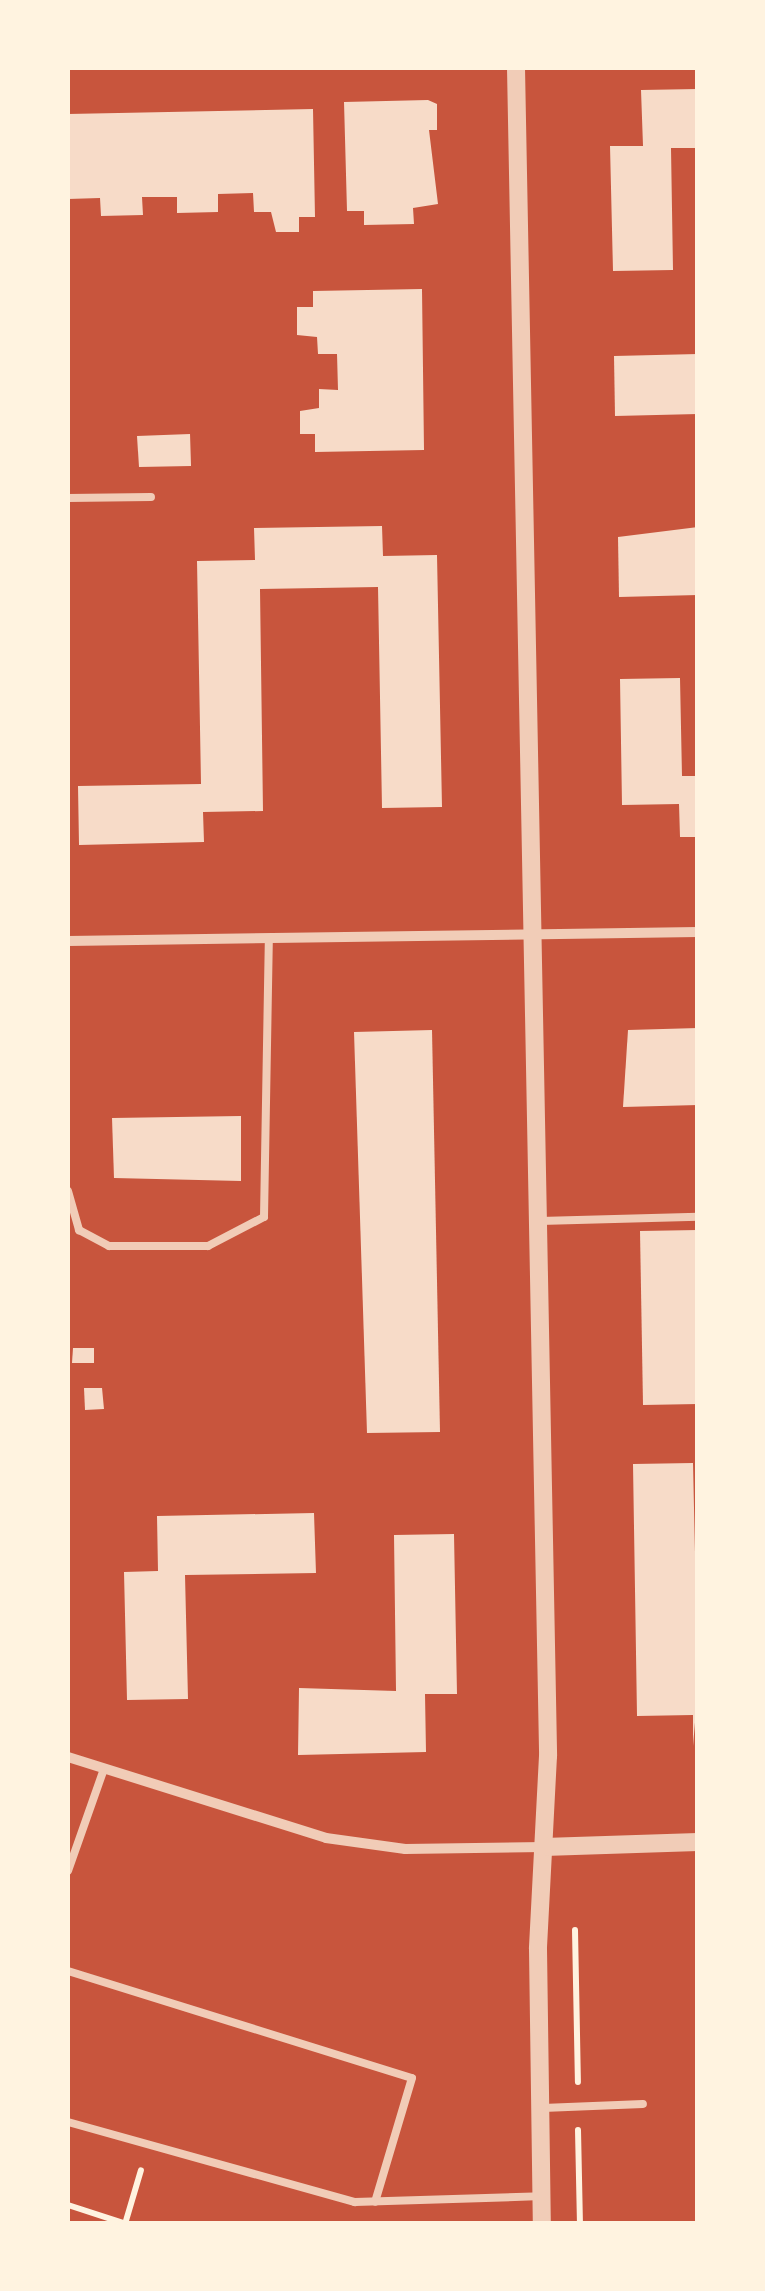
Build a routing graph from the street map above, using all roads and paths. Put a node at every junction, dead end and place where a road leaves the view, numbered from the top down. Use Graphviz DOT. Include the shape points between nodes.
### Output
graph roads {
  1 [pos="516,68"];
  2 [pos="151,497"];
  3 [pos="68,498"];
  4 [pos="698,932"];
  5 [pos="531,935"];
  6 [pos="269,938"];
  7 [pos="68,940"];
  8 [pos="68,1192"];
  9 [pos="698,1216"];
  10 [pos="540,1222"];
  11 [pos="68,1757"];
  12 [pos="104,1769"];
  13 [pos="698,1842"];
  14 [pos="544,1847"];
  15 [pos="68,1871"];
  16 [pos="576,1946"];
  17 [pos="68,1971"];
  18 [pos="577,2036"];
  19 [pos="643,2104"];
  20 [pos="540,2108"];
  21 [pos="68,2122"];
  22 [pos="149,2145"];
  23 [pos="579,2160"];
  24 [pos="542,2196"];
  25 [pos="375,2202"];
  26 [pos="68,2205"];
  27 [pos="125,2223"];
  28 [pos="542,2224"];
  29 [pos="580,2224"];
  1 -- 5 [label="street"];
  2 -- 3 [label="lane"];
  4 -- 5 [label="street"];
  5 -- 6 [label="street"];
  5 -- 10 [label="street"];
  6 -- 7 [label="street"];
  6 -- 8 [label="lane" via="264,1216 208,1246 109,1246 79,1230"];
  9 -- 10 [label="lane"];
  10 -- 14 [label="street"];
  11 -- 12 [label="street"];
  12 -- 14 [label="street" via="326,1838 405,1849"];
  12 -- 15 [label="lane"];
  13 -- 14 [label="street"];
  14 -- 20 [label="street"];
  16 -- 18 [label="path"];
  17 -- 25 [label="lane" via="412,2078"];
  19 -- 20 [label="lane"];
  20 -- 24 [label="street"];
  21 -- 22 [label="lane"];
  22 -- 25 [label="lane"];
  22 -- 27 [label="path"];
  23 -- 29 [label="path"];
  24 -- 25 [label="lane"];
  24 -- 28 [label="street"];
  26 -- 27 [label="path"];
}
